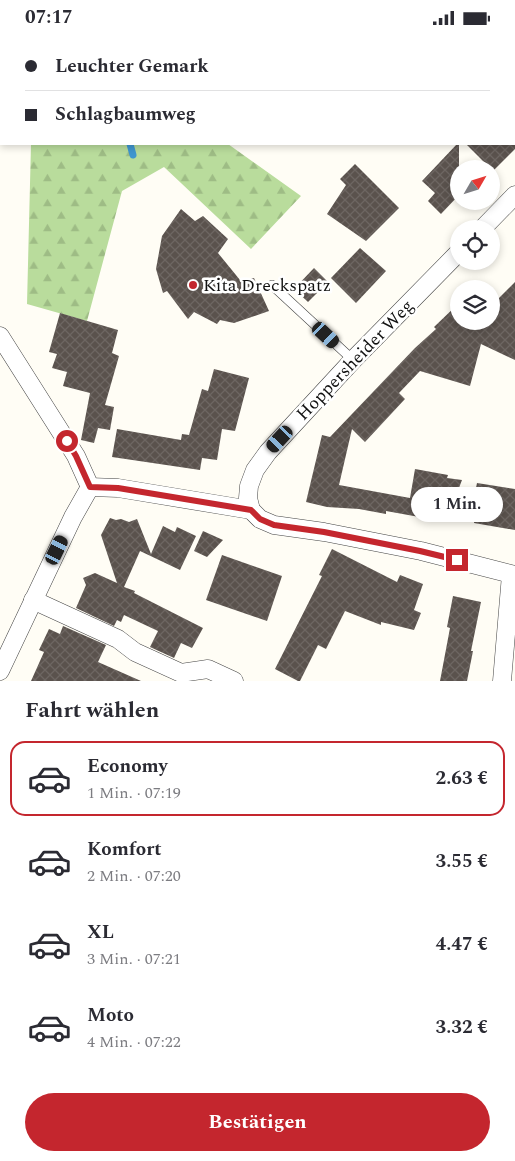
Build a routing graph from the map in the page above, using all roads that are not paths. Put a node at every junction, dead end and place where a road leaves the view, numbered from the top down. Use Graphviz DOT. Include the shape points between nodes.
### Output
graph roads {
  1 [pos="515,195"];
  2 [pos="491,220"];
  3 [pos="450,261"];
  4 [pos="272,285"];
  5 [pos="0,336"];
  6 [pos="353,360"];
  7 [pos="90,487"];
  8 [pos="251,510"];
  9 [pos="513,575"];
  10 [pos="33,600"];
  11 [pos="0,671"];
  12 [pos="234,681"];
  13 [pos="502,681"];
  1 -- 2 [label="street"];
  3 -- 6 [label="street, Hoppersheider Weg"];
  4 -- 6 [label="lane"];
  5 -- 7 [label="street" via="76,456"];
  6 -- 8 [label="street, Hoppersheider Weg" via="254,470 248,498"];
  7 -- 8 [label="street" via="118,488"];
  7 -- 10 [label="street"];
  8 -- 9 [label="street" via="260,519 274,525 420,551"];
  9 -- 13 [label="street"];
  10 -- 11 [label="street"];
  10 -- 12 [label="street" via="118,639 134,652 181,673 208,669"];
}
